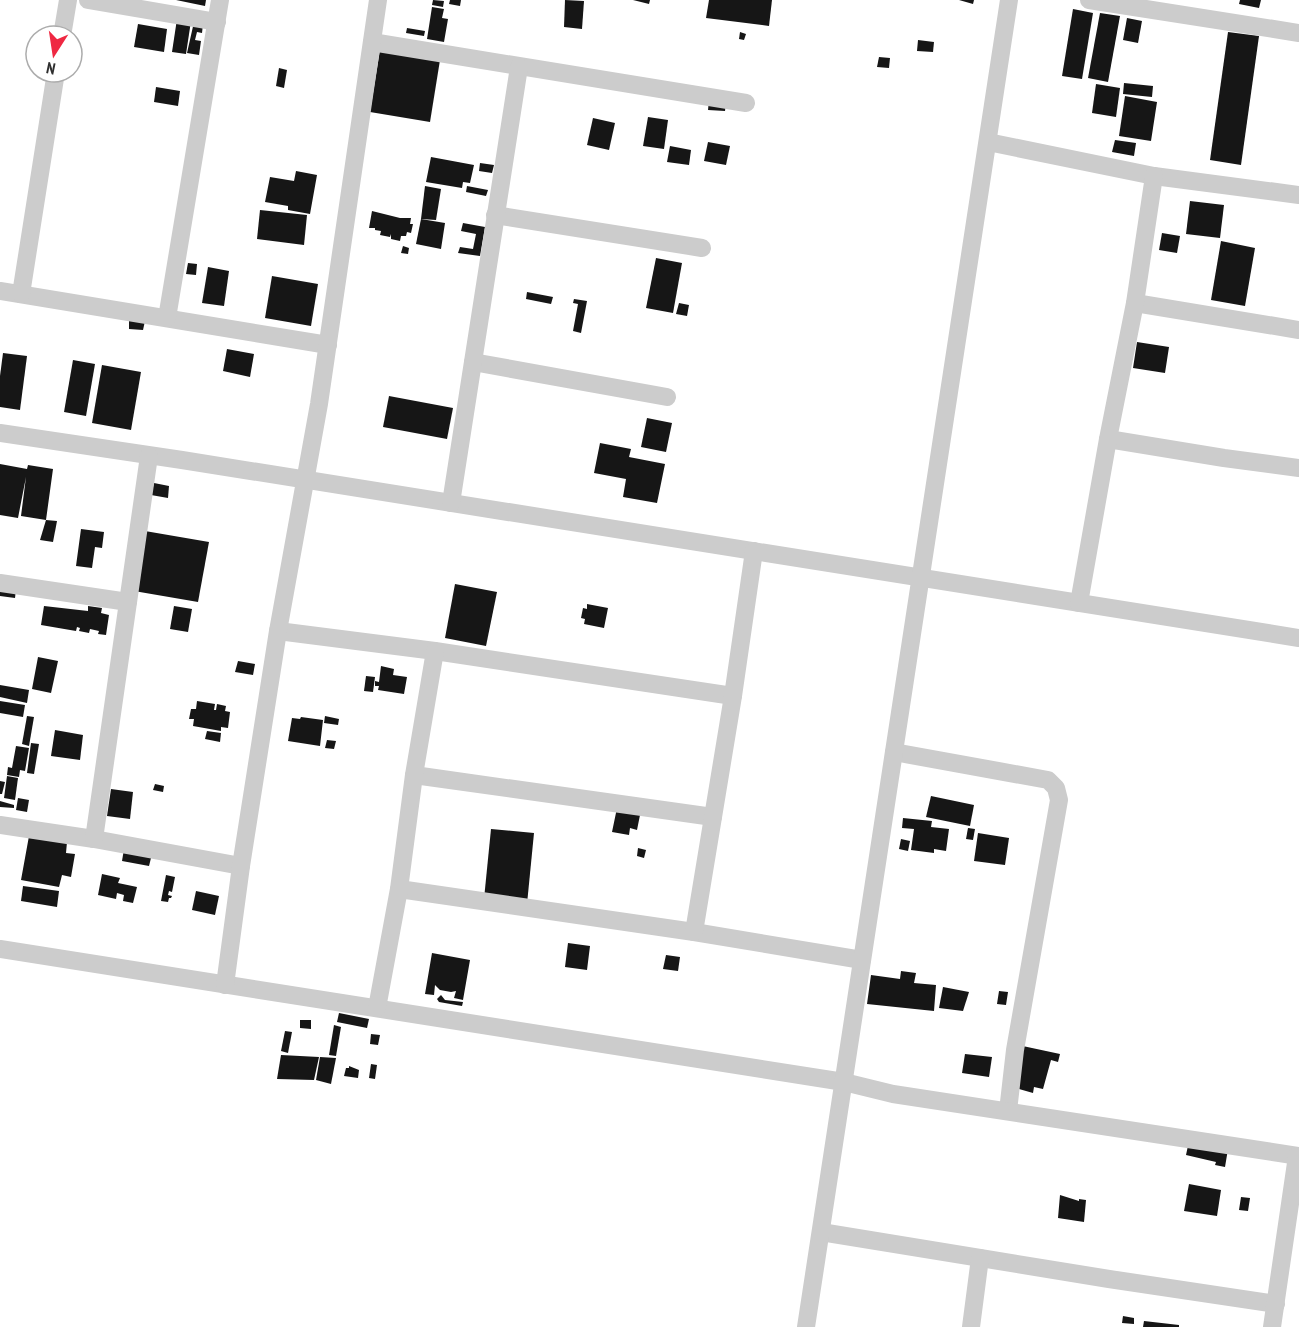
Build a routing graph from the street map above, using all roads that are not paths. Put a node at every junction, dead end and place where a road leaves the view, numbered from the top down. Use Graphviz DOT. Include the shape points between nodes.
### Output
graph roads {
  1 [pos="68,0"];
  2 [pos="88,0"];
  3 [pos="220,0"];
  4 [pos="378,0"];
  5 [pos="1010,0"];
  6 [pos="1089,0"];
  7 [pos="1182,7"];
  8 [pos="217,22"];
  9 [pos="64,24"];
  10 [pos="1299,33"];
  11 [pos="372,42"];
  12 [pos="519,67"];
  13 [pos="54,84"];
  14 [pos="746,103"];
  15 [pos="988,142"];
  16 [pos="1154,176"];
  17 [pos="1299,195"];
  18 [pos="495,215"];
  19 [pos="702,248"];
  20 [pos="0,291"];
  21 [pos="21,294"];
  22 [pos="1135,303"];
  23 [pos="167,318"];
  24 [pos="1299,330"];
  25 [pos="328,345"];
  26 [pos="473,362"];
  27 [pos="667,397"];
  28 [pos="0,433"];
  29 [pos="1108,438"];
  30 [pos="148,456"];
  31 [pos="1299,468"];
  32 [pos="307,480"];
  33 [pos="451,503"];
  34 [pos="754,551"];
  35 [pos="921,578"];
  36 [pos="0,584"];
  37 [pos="128,602"];
  38 [pos="1079,603"];
  39 [pos="278,631"];
  40 [pos="1299,638"];
  41 [pos="435,651"];
  42 [pos="733,696"];
  43 [pos="894,752"];
  44 [pos="414,775"];
  45 [pos="713,817"];
  46 [pos="0,825"];
  47 [pos="94,839"];
  48 [pos="241,867"];
  49 [pos="399,889"];
  50 [pos="694,932"];
  51 [pos="0,949"];
  52 [pos="862,960"];
  53 [pos="225,985"];
  54 [pos="377,1008"];
  55 [pos="844,1082"];
  56 [pos="1008,1111"];
  57 [pos="1298,1156"];
  58 [pos="821,1232"];
  59 [pos="980,1258"];
  60 [pos="1276,1304"];
  61 [pos="806,1327"];
  62 [pos="971,1327"];
  63 [pos="1272,1327"];
  1 -- 9 [label="street"];
  2 -- 8 [label="street"];
  3 -- 8 [label="street"];
  4 -- 11 [label="street"];
  5 -- 15 [label="street"];
  6 -- 7 [label="street"];
  7 -- 10 [label="street"];
  8 -- 23 [label="street"];
  11 -- 12 [label="street"];
  11 -- 25 [label="street"];
  12 -- 14 [label="street"];
  12 -- 18 [label="street"];
  13 -- 21 [label="street"];
  15 -- 16 [label="street"];
  15 -- 35 [label="street"];
  16 -- 17 [label="street"];
  16 -- 22 [label="street"];
  18 -- 19 [label="street"];
  18 -- 26 [label="street"];
  20 -- 21 [label="street"];
  21 -- 23 [label="street"];
  22 -- 24 [label="street"];
  22 -- 29 [label="street"];
  23 -- 25 [label="street"];
  25 -- 32 [label="street"];
  26 -- 27 [label="street"];
  26 -- 33 [label="street"];
  28 -- 30 [label="street"];
  29 -- 31 [label="street"];
  29 -- 38 [label="street"];
  30 -- 32 [label="street"];
  30 -- 37 [label="street"];
  32 -- 33 [label="street"];
  32 -- 39 [label="street"];
  33 -- 34 [label="street"];
  34 -- 35 [label="street"];
  34 -- 42 [label="street"];
  35 -- 38 [label="street"];
  35 -- 43 [label="street"];
  36 -- 37 [label="street"];
  37 -- 47 [label="street"];
  38 -- 40 [label="street"];
  39 -- 41 [label="street"];
  39 -- 48 [label="street"];
  41 -- 42 [label="street"];
  41 -- 44 [label="street"];
  42 -- 45 [label="street"];
  43 -- 52 [label="street"];
  43 -- 56 [label="street" via="1048,780 1056,788 1059,800"];
  44 -- 45 [label="street"];
  44 -- 49 [label="street"];
  45 -- 50 [label="street"];
  46 -- 47 [label="street"];
  47 -- 48 [label="street"];
  48 -- 53 [label="street"];
  49 -- 50 [label="street"];
  49 -- 54 [label="street"];
  50 -- 52 [label="street"];
  51 -- 53 [label="street"];
  52 -- 55 [label="street"];
  53 -- 54 [label="street"];
  54 -- 55 [label="street"];
  55 -- 56 [label="street" via="893,1094"];
  55 -- 58 [label="street"];
  56 -- 57 [label="street"];
  57 -- 60 [label="street"];
  58 -- 59 [label="street"];
  58 -- 61 [label="street"];
  59 -- 60 [label="street"];
  59 -- 62 [label="street"];
  60 -- 63 [label="street"];
}
